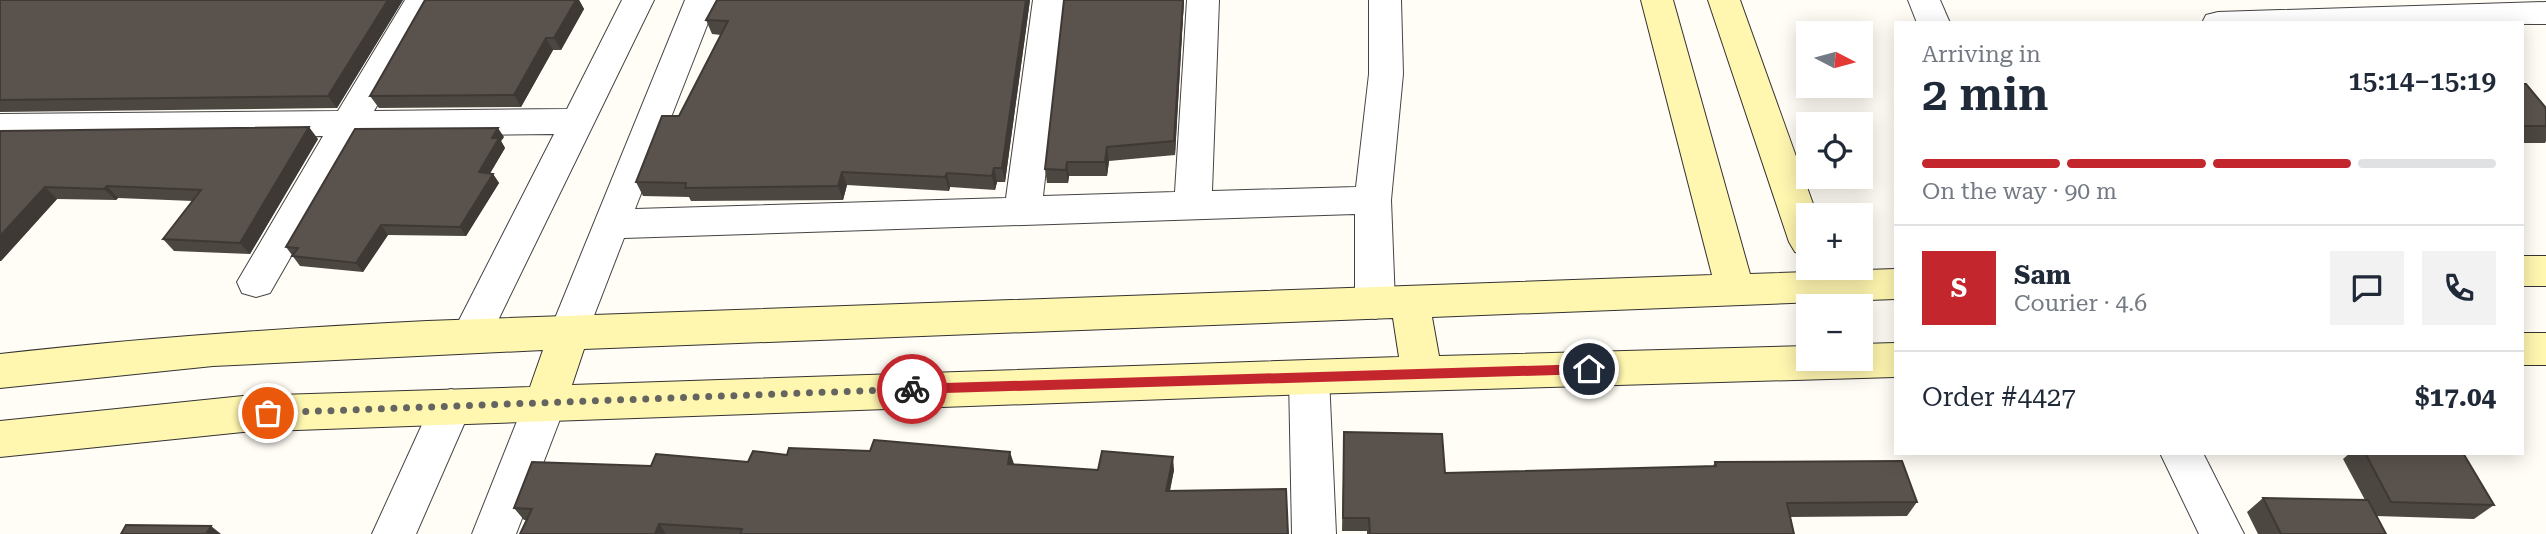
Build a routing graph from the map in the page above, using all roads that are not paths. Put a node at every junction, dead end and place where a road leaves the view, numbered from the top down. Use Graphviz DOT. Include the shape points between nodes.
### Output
graph roads {
  1 [pos="421,0"];
  2 [pos="638,0"];
  3 [pos="701,0"];
  4 [pos="1049,0"];
  5 [pos="1203,0"];
  6 [pos="1385,0"];
  7 [pos="1657,0"];
  8 [pos="1724,0"];
  9 [pos="1924,0"];
  10 [pos="2308,10"];
  11 [pos="2546,13"];
  12 [pos="1933,21"];
  13 [pos="2232,21"];
  14 [pos="576,121"];
  15 [pos="349,124"];
  16 [pos="0,127"];
  17 [pos="1373,200"];
  18 [pos="1193,206"];
  19 [pos="1796,207"];
  20 [pos="1023,211"];
  21 [pos="610,224"];
  22 [pos="2524,271"];
  23 [pos="2546,271"];
  24 [pos="1799,280"];
  25 [pos="1852,280"];
  26 [pos="256,282"];
  27 [pos="1894,284"];
  28 [pos="1735,289"];
  29 [pos="1393,302"];
  30 [pos="569,333"];
  31 [pos="471,336"];
  32 [pos="2524,349"];
  33 [pos="2546,349"];
  34 [pos="1894,360"];
  35 [pos="0,371"];
  36 [pos="1422,373"];
  37 [pos="1309,377"];
  38 [pos="546,401"];
  39 [pos="451,406"];
  40 [pos="0,439"];
  41 [pos="2182,455"];
  42 [pos="394,534"];
  43 [pos="494,534"];
  44 [pos="1314,534"];
  45 [pos="2222,534"];
  1 -- 15 [label="street"];
  2 -- 14 [label="street"];
  3 -- 21 [label="street"];
  4 -- 20 [label="street"];
  5 -- 18 [label="street"];
  6 -- 17 [label="street" via="1386,74"];
  7 -- 28 [label="street"];
  8 -- 19 [label="street"];
  9 -- 12 [label="street"];
  10 -- 11 [label="street"];
  10 -- 13 [label="street"];
  14 -- 15 [label="street"];
  14 -- 31 [label="street"];
  15 -- 16 [label="street"];
  15 -- 26 [label="street"];
  17 -- 18 [label="street"];
  17 -- 29 [label="street"];
  18 -- 20 [label="street"];
  20 -- 21 [label="street"];
  21 -- 30 [label="street"];
  22 -- 23 [label="street"];
  24 -- 28 [label="street"];
  25 -- 27 [label="street"];
  28 -- 29 [label="street"];
  29 -- 30 [label="street"];
  29 -- 36 [label="street"];
  30 -- 31 [label="street"];
  30 -- 38 [label="street"];
  31 -- 35 [label="street" via="126,355"];
  32 -- 33 [label="street"];
  34 -- 36 [label="street"];
  36 -- 37 [label="street"];
  37 -- 38 [label="street"];
  37 -- 44 [label="street"];
  38 -- 39 [label="street"];
  38 -- 43 [label="street"];
  39 -- 40 [label="street" via="243,414"];
  39 -- 42 [label="street"];
  41 -- 45 [label="street"];
}
